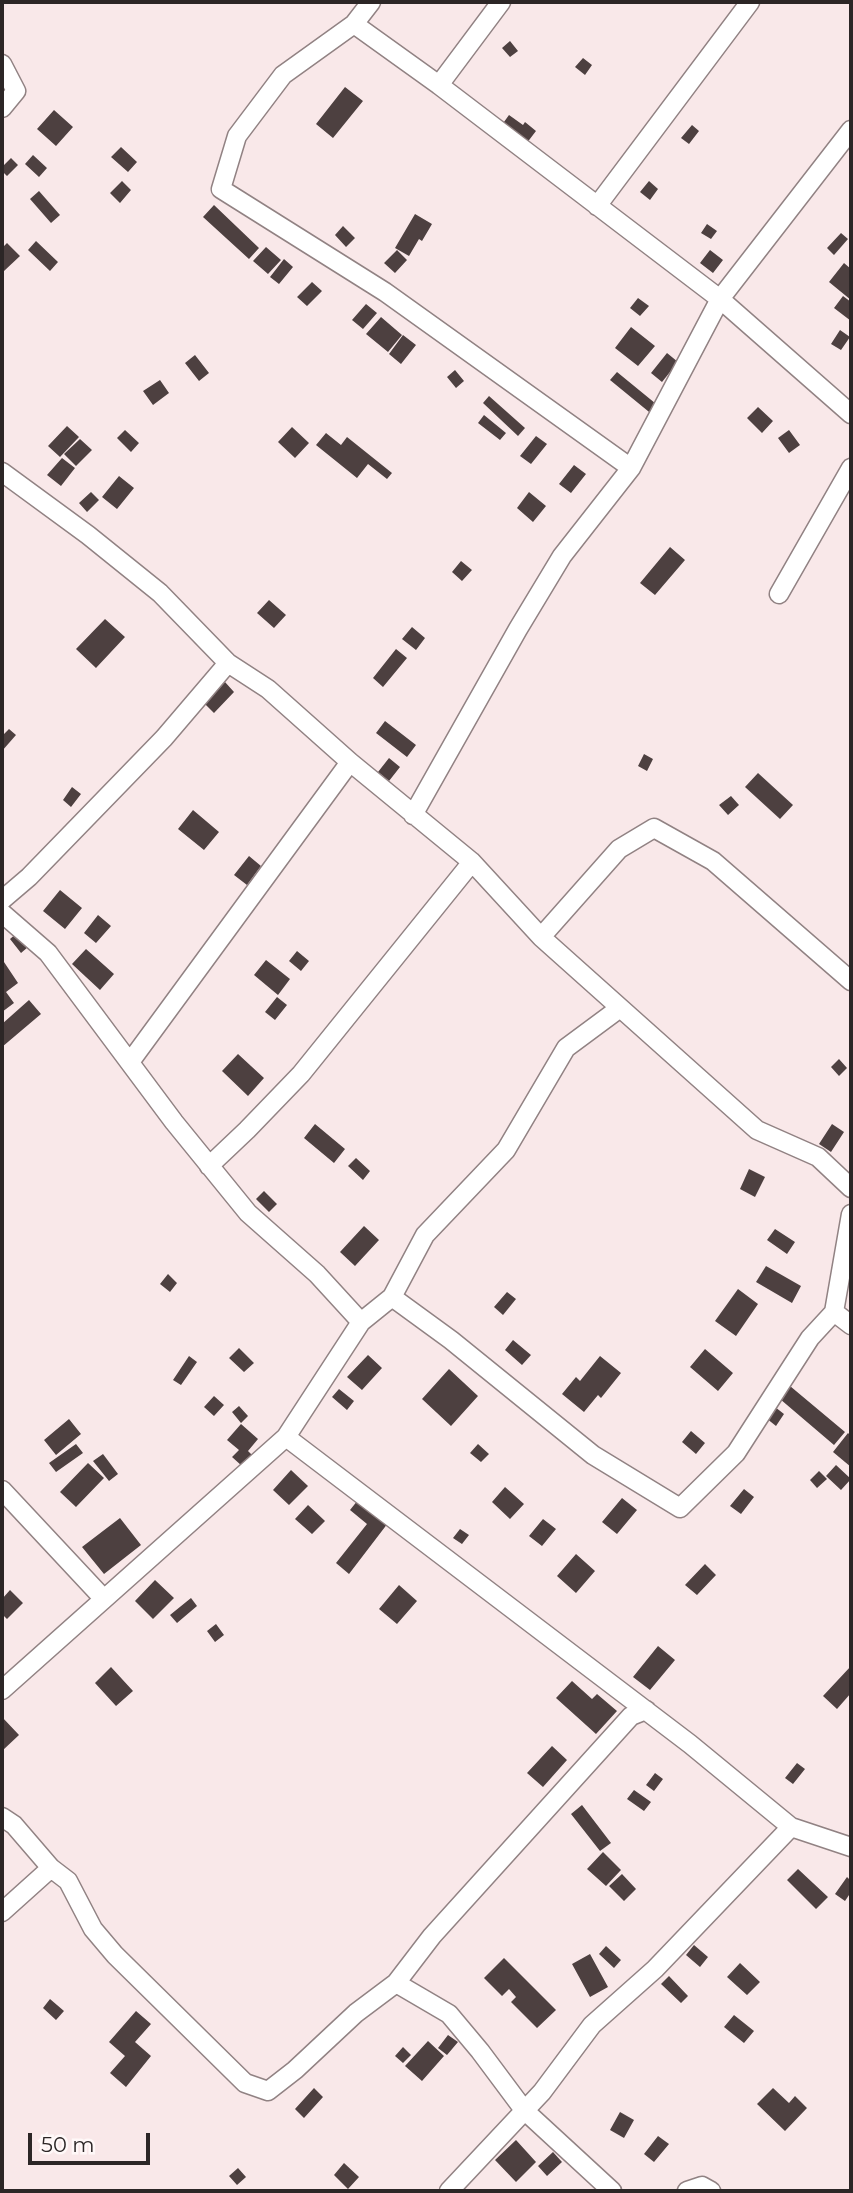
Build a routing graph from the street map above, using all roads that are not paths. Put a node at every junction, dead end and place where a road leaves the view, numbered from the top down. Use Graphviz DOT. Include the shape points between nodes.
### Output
graph roads {
  1 [pos="371,2"];
  2 [pos="501,2"];
  3 [pos="750,2"];
  4 [pos="355,24"];
  5 [pos="2,64"];
  6 [pos="439,85"];
  7 [pos="2,108"];
  8 [pos="851,130"];
  9 [pos="597,206"];
  10 [pos="720,299"];
  11 [pos="851,414"];
  12 [pos="631,468"];
  13 [pos="851,468"];
  14 [pos="2,472"];
  15 [pos="779,594"];
  16 [pos="228,663"];
  17 [pos="350,762"];
  18 [pos="413,814"];
  19 [pos="472,862"];
  20 [pos="2,900"];
  21 [pos="2,914"];
  22 [pos="541,937"];
  23 [pos="851,981"];
  24 [pos="620,1008"];
  25 [pos="130,1062"];
  26 [pos="209,1166"];
  27 [pos="851,1188"];
  28 [pos="851,1214"];
  29 [pos="391,1297"];
  30 [pos="834,1312"];
  31 [pos="361,1322"];
  32 [pos="851,1325"];
  33 [pos="286,1437"];
  34 [pos="2,1490"];
  35 [pos="103,1598"];
  36 [pos="2,1690"];
  37 [pos="646,1710"];
  38 [pos="2,1817"];
  39 [pos="791,1827"];
  40 [pos="851,1847"];
  41 [pos="51,1868"];
  42 [pos="2,1912"];
  43 [pos="396,1983"];
  44 [pos="524,2110"];
  45 [pos="449,2191"];
  46 [pos="612,2191"];
  47 [pos="687,2191"];
  48 [pos="711,2191"];
  1 -- 4 [label="street"];
  2 -- 6 [label="street"];
  3 -- 9 [label="street"];
  4 -- 6 [label="street"];
  4 -- 12 [label="street" via="283,75 237,136 221,189 385,292"];
  5 -- 7 [label="street" via="16,91"];
  6 -- 9 [label="street"];
  8 -- 10 [label="street"];
  9 -- 10 [label="street"];
  10 -- 11 [label="street"];
  10 -- 12 [label="street"];
  12 -- 18 [label="street" via="562,556"];
  13 -- 15 [label="street"];
  14 -- 16 [label="street" via="160,593"];
  16 -- 17 [label="street" via="268,689"];
  16 -- 20 [label="street" via="164,738"];
  17 -- 18 [label="street"];
  17 -- 25 [label="street"];
  18 -- 19 [label="street"];
  19 -- 22 [label="street"];
  19 -- 26 [label="street" via="300,1074"];
  21 -- 25 [label="street" via="48,953"];
  22 -- 23 [label="street" via="619,849 654,828 713,860"];
  22 -- 24 [label="street"];
  24 -- 27 [label="street" via="757,1130 818,1157"];
  24 -- 29 [label="street" via="566,1048 506,1150 425,1235"];
  25 -- 26 [label="street"];
  26 -- 31 [label="street" via="248,1213 317,1274"];
  28 -- 30 [label="street"];
  29 -- 30 [label="street" via="593,1455 680,1508 736,1452 810,1338"];
  29 -- 31 [label="street"];
  30 -- 32 [label="street"];
  31 -- 33 [label="street"];
  33 -- 35 [label="street"];
  33 -- 37 [label="street"];
  34 -- 35 [label="street"];
  35 -- 36 [label="street"];
  37 -- 39 [label="street"];
  37 -- 43 [label="street" via="631,1716 432,1936"];
  38 -- 41 [label="street" via="15,1825"];
  39 -- 40 [label="street"];
  39 -- 44 [label="street" via="655,1969 592,2025"];
  41 -- 42 [label="street"];
  41 -- 43 [label="street" via="68,1881 93,1929 115,1955 244,2083 268,2091"];
  43 -- 44 [label="street" via="449,2014"];
  44 -- 45 [label="street"];
  44 -- 46 [label="street"];
  47 -- 48 [label="street" via="702,2186"];
}
